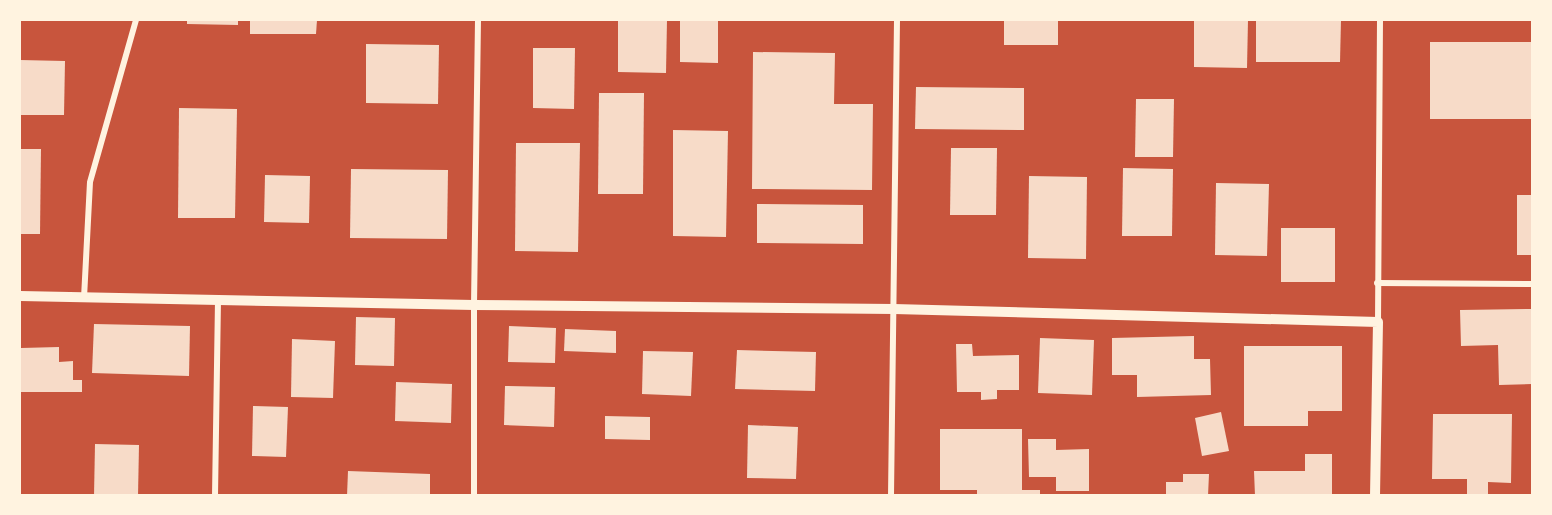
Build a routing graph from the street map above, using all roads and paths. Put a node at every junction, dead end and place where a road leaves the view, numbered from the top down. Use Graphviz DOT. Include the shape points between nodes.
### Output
graph roads {
  1 [pos="136,20"];
  2 [pos="478,20"];
  3 [pos="897,20"];
  4 [pos="1380,20"];
  5 [pos="1377,283"];
  6 [pos="1533,284"];
  7 [pos="20,296"];
  8 [pos="84,298"];
  9 [pos="218,300"];
  10 [pos="474,305"];
  11 [pos="894,309"];
  12 [pos="1378,322"];
  13 [pos="215,495"];
  14 [pos="474,495"];
  15 [pos="891,495"];
  16 [pos="1375,495"];
  1 -- 8 [label="street" via="90,182"];
  2 -- 10 [label="street"];
  3 -- 11 [label="street"];
  4 -- 5 [label="street"];
  5 -- 6 [label="street"];
  5 -- 12 [label="street"];
  7 -- 8 [label="street"];
  8 -- 9 [label="street"];
  9 -- 10 [label="street"];
  9 -- 13 [label="street"];
  10 -- 11 [label="street"];
  10 -- 14 [label="street"];
  11 -- 12 [label="street"];
  11 -- 15 [label="street"];
  12 -- 16 [label="street"];
}
